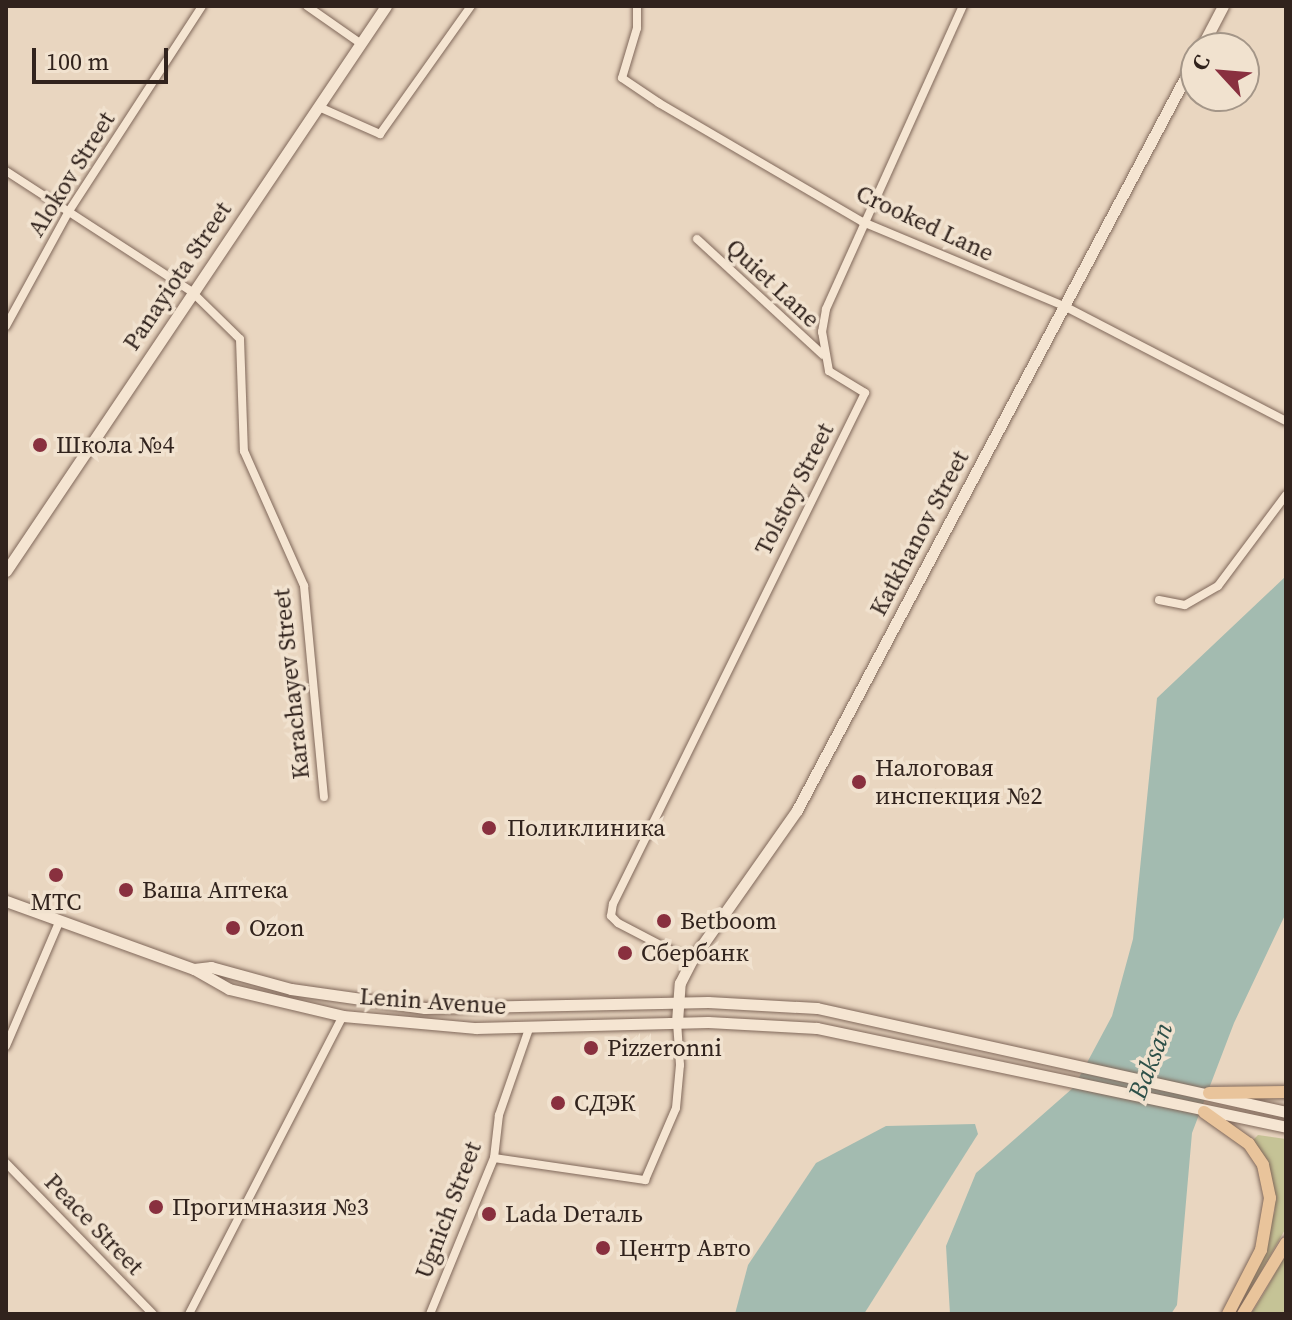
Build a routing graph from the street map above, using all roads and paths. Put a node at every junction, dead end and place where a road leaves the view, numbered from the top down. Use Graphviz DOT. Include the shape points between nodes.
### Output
graph roads {
  1 [pos="202,6"];
  2 [pos="307,6"];
  3 [pos="386,6"];
  4 [pos="471,6"];
  5 [pos="637,6"];
  6 [pos="963,6"];
  7 [pos="1223,6"];
  8 [pos="1209,32"];
  9 [pos="360,43"];
  10 [pos="1180,87"];
  11 [pos="319,107"];
  12 [pos="6,171"];
  13 [pos="69,211"];
  14 [pos="863,222"];
  15 [pos="697,239"];
  16 [pos="192,292"];
  17 [pos="1064,306"];
  18 [pos="6,326"];
  19 [pos="823,355"];
  20 [pos="1286,421"];
  21 [pos="1286,495"];
  22 [pos="6,571"];
  23 [pos="1159,600"];
  24 [pos="324,797"];
  25 [pos="6,901"];
  26 [pos="60,920"];
  27 [pos="691,961"];
  28 [pos="194,969"];
  29 [pos="677,1004"];
  30 [pos="343,1016"];
  31 [pos="677,1022"];
  32 [pos="529,1029"];
  33 [pos="6,1046"];
  34 [pos="1286,1092"];
  35 [pos="1209,1093"];
  36 [pos="1204,1112"];
  37 [pos="1286,1112"];
  38 [pos="1286,1127"];
  39 [pos="494,1158"];
  40 [pos="6,1163"];
  41 [pos="1286,1243"];
  42 [pos="153,1314"];
  43 [pos="189,1314"];
  44 [pos="430,1314"];
  45 [pos="1228,1314"];
  46 [pos="1243,1314"];
  1 -- 13 [label="street, Alokov Street"];
  2 -- 9 [label="street"];
  3 -- 9 [label="main road, Panayiota Street"];
  4 -- 11 [label="street" via="380,134"];
  5 -- 14 [label="street, Crooked Lane" via="637,28 622,78"];
  6 -- 14 [label="street"];
  7 -- 8 [label="main road"];
  9 -- 11 [label="main road, Panayiota Street"];
  10 -- 17 [label="main road, Katkhanov Street"];
  11 -- 16 [label="main road, Panayiota Street"];
  12 -- 13 [label="street, Karachayev Street"];
  13 -- 16 [label="street, Karachayev Street"];
  13 -- 18 [label="street, Alokov Street"];
  14 -- 17 [label="street, Crooked Lane"];
  14 -- 19 [label="street" via="826,309"];
  15 -- 19 [label="street, Quiet Lane"];
  16 -- 22 [label="main road, Panayiota Street"];
  16 -- 24 [label="street, Karachayev Street" via="240,339 244,451 304,586"];
  17 -- 20 [label="street, Crooked Lane"];
  17 -- 27 [label="main road, Katkhanov Street" via="797,810"];
  19 -- 27 [label="street, Tolstoy Street" via="829,371 865,393 613,904 611,916 618,923"];
  21 -- 23 [label="street" via="1218,586 1185,605"];
  25 -- 26 [label="main road, Lenin Avenue"];
  26 -- 28 [label="main road, Lenin Avenue"];
  26 -- 33 [label="street"];
  27 -- 29 [label="main road, Katkhanov Street"];
  28 -- 29 [label="main road, Lenin Avenue" via="211,967 321,995 425,1008"];
  28 -- 30 [label="main road, Lenin Avenue" via="229,989"];
  29 -- 31 [label="main road, Katkhanov Street"];
  29 -- 35 [label="main road, Lenin Avenue" via="817,1008"];
  30 -- 32 [label="main road, Lenin Avenue"];
  30 -- 43 [label="street"];
  31 -- 32 [label="main road, Lenin Avenue"];
  31 -- 36 [label="main road, Lenin Avenue" via="831,1030"];
  31 -- 39 [label="street" via="676,1108 645,1180"];
  32 -- 39 [label="street, Ugnich Street" via="499,1115"];
  34 -- 35 [label="main road"];
  35 -- 37 [label="main road, Lenin Avenue"];
  36 -- 38 [label="main road, Lenin Avenue"];
  36 -- 45 [label="main road" via="1249,1144 1263,1165 1270,1198 1261,1250"];
  39 -- 44 [label="street, Ugnich Street"];
  40 -- 42 [label="street, Peace Street"];
  41 -- 46 [label="main road"];
}
